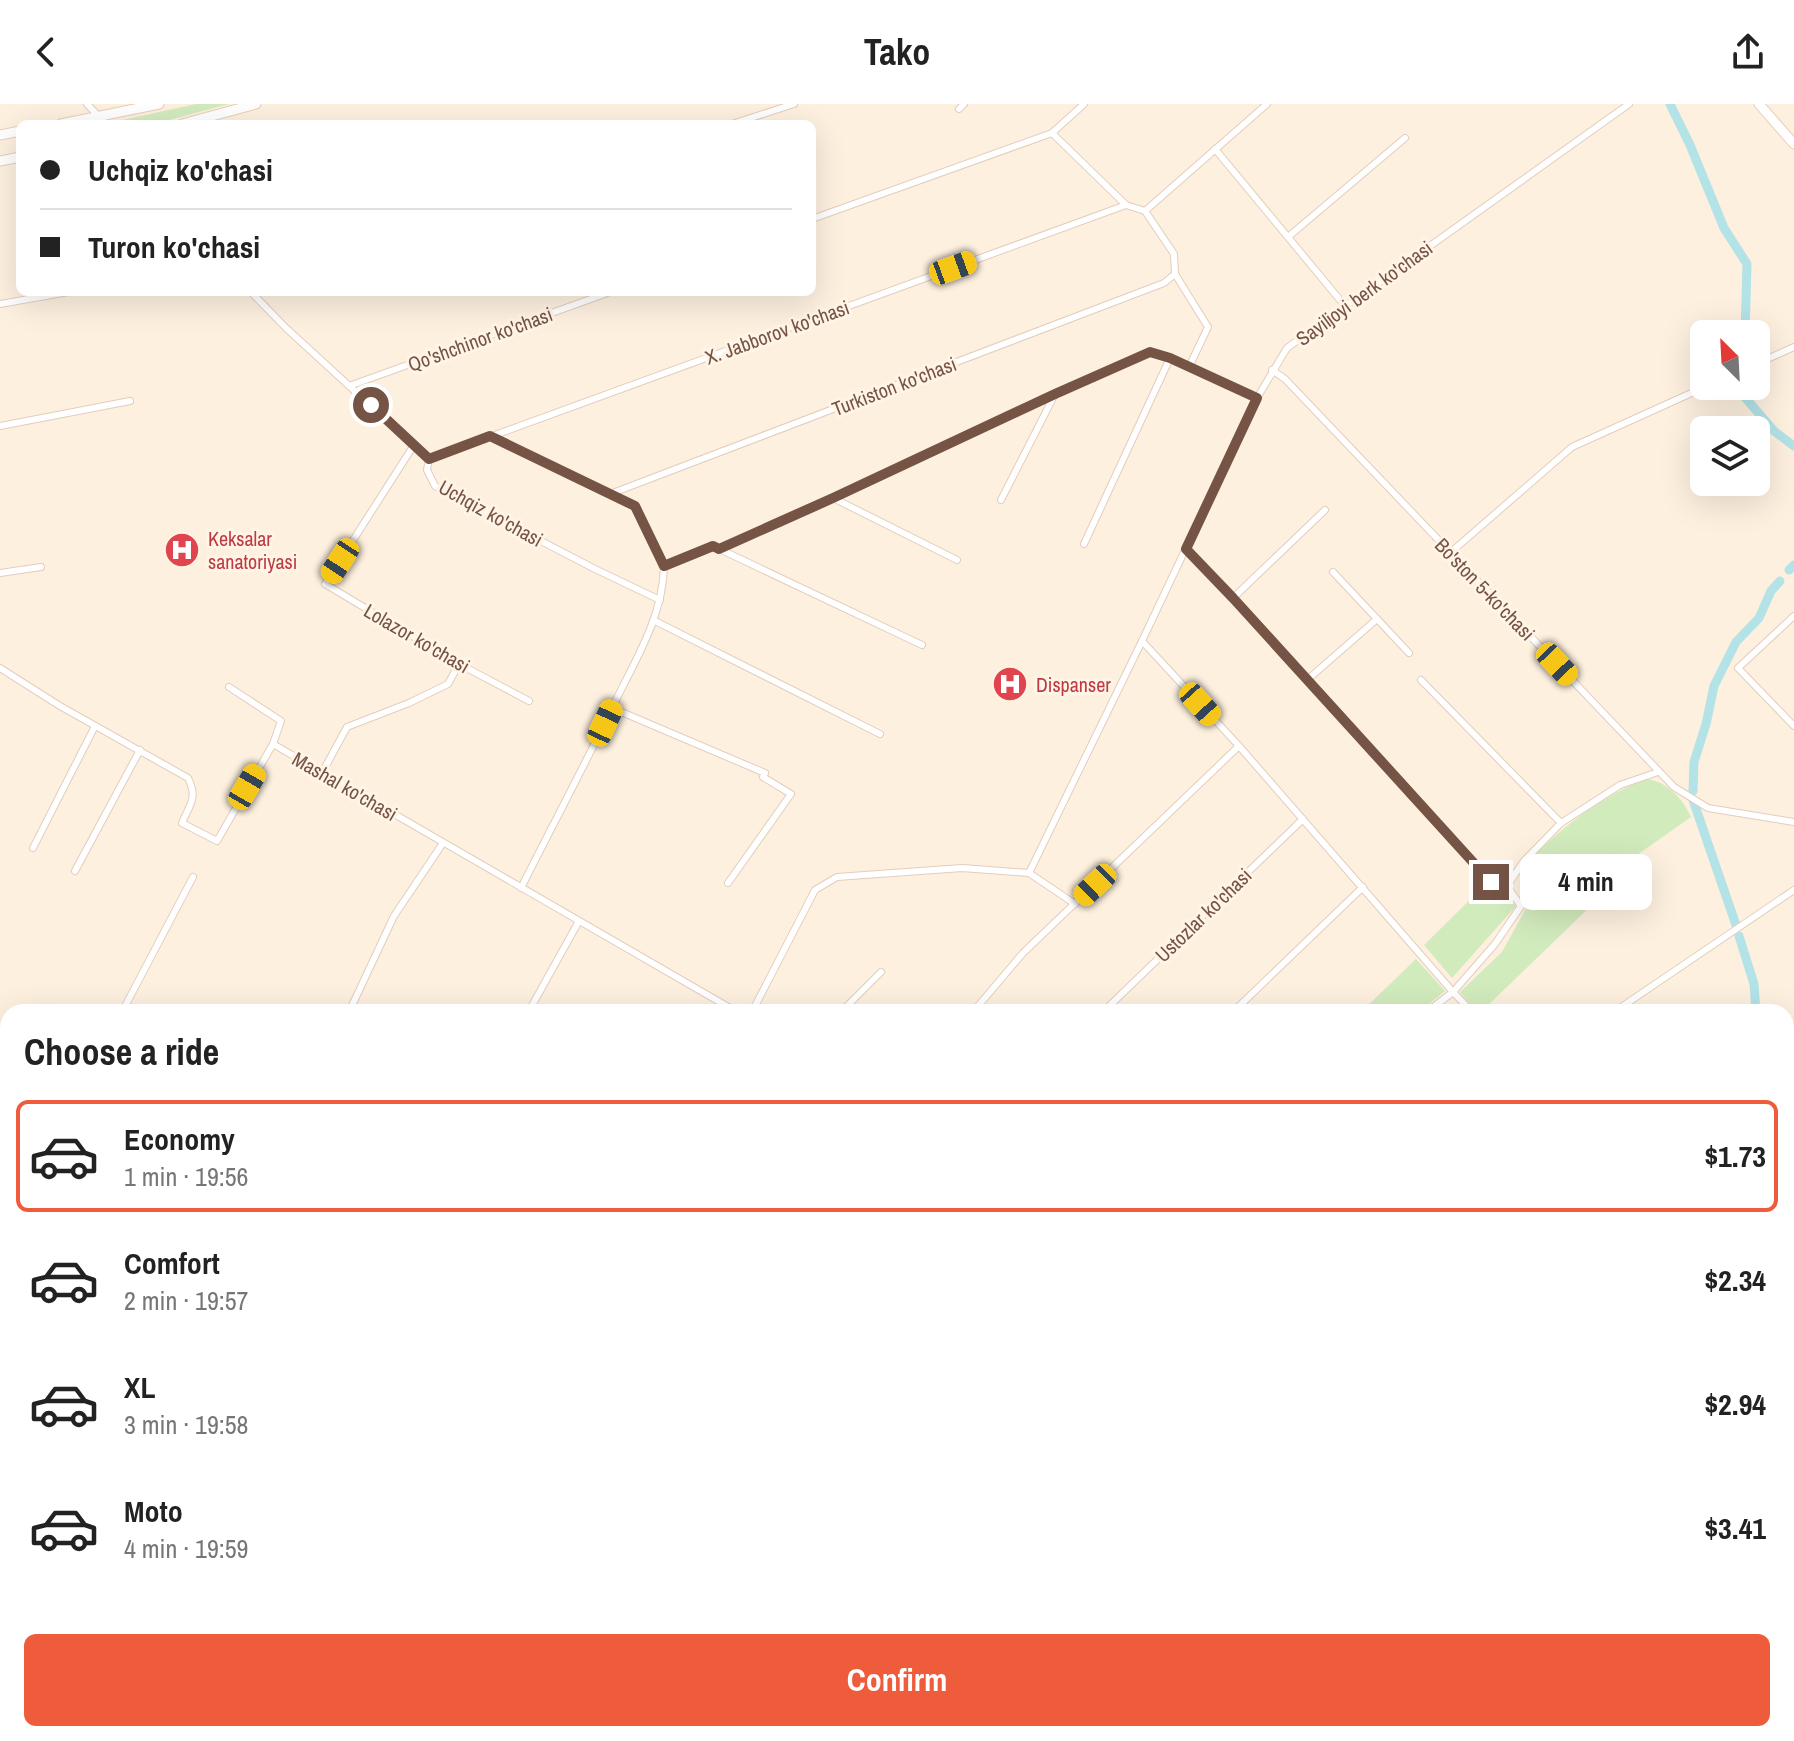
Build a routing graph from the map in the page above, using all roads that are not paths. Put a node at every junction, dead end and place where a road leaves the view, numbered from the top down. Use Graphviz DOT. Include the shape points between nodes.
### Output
graph roads {
  1 [pos="87,104"];
  2 [pos="159,104"];
  3 [pos="256,104"];
  4 [pos="794,104"];
  5 [pos="1084,104"];
  6 [pos="1267,104"];
  7 [pos="1629,104"];
  8 [pos="1759,104"];
  9 [pos="784,105"];
  10 [pos="103,120"];
  11 [pos="197,120"];
  12 [pos="743,120"];
  13 [pos="1052,133"];
  14 [pos="1405,138"];
  15 [pos="1794,144"];
  16 [pos="1215,149"];
  17 [pos="1126,205"];
  18 [pos="1145,211"];
  19 [pos="816,218"];
  20 [pos="1288,237"];
  21 [pos="1175,274"];
  22 [pos="45,296"];
  23 [pos="255,296"];
  24 [pos="599,296"];
  25 [pos="0,304"];
  26 [pos="1345,306"];
  27 [pos="1794,347"];
  28 [pos="1170,358"];
  29 [pos="1770,358"];
  30 [pos="1189,367"];
  31 [pos="1272,370"];
  32 [pos="349,386"];
  33 [pos="1055,394"];
  34 [pos="1690,394"];
  35 [pos="1257,398"];
  36 [pos="130,401"];
  37 [pos="0,426"];
  38 [pos="490,436"];
  39 [pos="414,445"];
  40 [pos="429,459"];
  41 [pos="610,494"];
  42 [pos="833,498"];
  43 [pos="1001,500"];
  44 [pos="1325,510"];
  45 [pos="1084,544"];
  46 [pos="719,549"];
  47 [pos="1186,549"];
  48 [pos="1450,553"];
  49 [pos="957,560"];
  50 [pos="664,566"];
  51 [pos="41,567"];
  52 [pos="1333,572"];
  53 [pos="0,573"];
  54 [pos="1233,598"];
  55 [pos="660,600"];
  56 [pos="1794,616"];
  57 [pos="1377,619"];
  58 [pos="655,621"];
  59 [pos="1142,641"];
  60 [pos="922,645"];
  61 [pos="1409,653"];
  62 [pos="459,664"];
  63 [pos="0,668"];
  64 [pos="1307,680"];
  65 [pos="1421,680"];
  66 [pos="229,687"];
  67 [pos="529,701"];
  68 [pos="612,708"];
  69 [pos="95,726"];
  70 [pos="1794,726"];
  71 [pos="880,734"];
  72 [pos="273,744"];
  73 [pos="1239,746"];
  74 [pos="140,750"];
  75 [pos="1658,772"];
  76 [pos="322,773"];
  77 [pos="1303,819"];
  78 [pos="1794,822"];
  79 [pos="1561,823"];
  80 [pos="443,843"];
  81 [pos="33,848"];
  82 [pos="75,871"];
  83 [pos="1029,873"];
  84 [pos="193,877"];
  85 [pos="728,883"];
  86 [pos="1507,886"];
  87 [pos="1363,887"];
  88 [pos="521,888"];
  89 [pos="1794,890"];
  90 [pos="1075,904"];
  91 [pos="579,921"];
  92 [pos="881,972"];
  93 [pos="1453,992"];
  94 [pos="126,1004"];
  95 [pos="353,1004"];
  96 [pos="533,1004"];
  97 [pos="723,1004"];
  98 [pos="756,1004"];
  99 [pos="849,1004"];
  100 [pos="980,1004"];
  101 [pos="1111,1004"];
  102 [pos="1241,1004"];
  103 [pos="1437,1004"];
  104 [pos="1464,1004"];
  105 [pos="1626,1004"];
  1 -- 10 [label="street"];
  2 -- 10 [label="main road"];
  3 -- 11 [label="main road"];
  4 -- 9 [label="street"];
  5 -- 13 [label="street"];
  6 -- 16 [label="street"];
  7 -- 26 [label="street, Sayiljoyi berk ko'chasi"];
  8 -- 15 [label="main road"];
  9 -- 12 [label="street"];
  13 -- 17 [label="street"];
  13 -- 19 [label="street"];
  14 -- 20 [label="street"];
  16 -- 18 [label="street"];
  16 -- 20 [label="street"];
  17 -- 18 [label="street"];
  17 -- 38 [label="street, X. Jabborov ko'chasi"];
  18 -- 21 [label="street" via="1174,254"];
  20 -- 26 [label="street"];
  21 -- 30 [label="street" via="1208,327"];
  21 -- 41 [label="street, Turkiston ko'chasi" via="1164,283"];
  22 -- 25 [label="street"];
  23 -- 32 [label="street, Uchqiz ko'chasi"];
  24 -- 32 [label="street, Qo'shchinor ko'chasi"];
  26 -- 31 [label="street, Sayiljoyi berk ko'chasi" via="1287,348"];
  27 -- 29 [label="street"];
  28 -- 30 [label="street"];
  28 -- 33 [label="street" via="1150,352"];
  28 -- 45 [label="street"];
  30 -- 35 [label="street"];
  31 -- 35 [label="street, Sayiljoyi berk ko'chasi"];
  31 -- 48 [label="street, Bo'ston 5-ko'chasi"];
  32 -- 39 [label="street, Uchqiz ko'chasi"];
  33 -- 42 [label="street"];
  33 -- 43 [label="street"];
  34 -- 48 [label="street" via="1572,447"];
  35 -- 47 [label="street, Sayiljoyi berk ko'chasi"];
  36 -- 37 [label="street"];
  38 -- 40 [label="street, X. Jabborov ko'chasi"];
  38 -- 41 [label="street"];
  39 -- 40 [label="street, Uchqiz ko'chasi"];
  39 -- 62 [label="street, Lolazor ko'chasi" via="325,584"];
  40 -- 55 [label="street, Uchqiz ko'chasi" via="427,470 435,486"];
  41 -- 50 [label="street" via="635,506"];
  42 -- 46 [label="street"];
  42 -- 49 [label="street"];
  44 -- 54 [label="street"];
  46 -- 50 [label="street" via="713,546"];
  46 -- 60 [label="street"];
  47 -- 54 [label="street"];
  47 -- 59 [label="street, Sayiljoyi berk ko'chasi"];
  48 -- 75 [label="street, Bo'ston 5-ko'chasi"];
  50 -- 55 [label="street"];
  51 -- 53 [label="street"];
  52 -- 57 [label="street"];
  54 -- 64 [label="street"];
  55 -- 58 [label="street"];
  56 -- 70 [label="street" via="1738,668"];
  57 -- 61 [label="street"];
  57 -- 64 [label="street"];
  58 -- 68 [label="street"];
  58 -- 71 [label="street"];
  59 -- 73 [label="street"];
  59 -- 83 [label="street, Sayiljoyi berk ko'chasi"];
  62 -- 67 [label="street, Lolazor ko'chasi"];
  62 -- 76 [label="street" via="448,684 347,727"];
  63 -- 69 [label="street, Mashal ko'chasi"];
  64 -- 86 [label="street" via="1491,882"];
  65 -- 79 [label="street"];
  66 -- 72 [label="street" via="281,721"];
  68 -- 85 [label="street" via="765,773 763,777 791,794"];
  68 -- 88 [label="street"];
  69 -- 74 [label="street, Mashal ko'chasi"];
  69 -- 81 [label="street"];
  72 -- 74 [label="street, Mashal ko'chasi" via="217,841 182,823 193,798 188,778"];
  72 -- 76 [label="street, Mashal ko'chasi"];
  73 -- 77 [label="street"];
  73 -- 90 [label="street"];
  74 -- 82 [label="street"];
  75 -- 78 [label="street, Bo'ston 5-ko'chasi" via="1708,808"];
  75 -- 79 [label="street" via="1620,785"];
  76 -- 80 [label="street, Mashal ko'chasi"];
  77 -- 87 [label="street"];
  77 -- 101 [label="street, Ustozlar ko'chasi"];
  79 -- 86 [label="street"];
  80 -- 88 [label="street, Mashal ko'chasi"];
  80 -- 95 [label="street" via="394,916"];
  83 -- 90 [label="street"];
  83 -- 98 [label="street" via="962,868 837,877 815,890"];
  84 -- 94 [label="street"];
  86 -- 93 [label="street" via="1521,906"];
  87 -- 93 [label="street"];
  87 -- 102 [label="street"];
  88 -- 91 [label="street, Mashal ko'chasi"];
  89 -- 105 [label="street"];
  90 -- 100 [label="street"];
  91 -- 96 [label="street"];
  91 -- 97 [label="street, Mashal ko'chasi"];
  92 -- 99 [label="street"];
  93 -- 103 [label="street"];
  93 -- 104 [label="street"];
}
